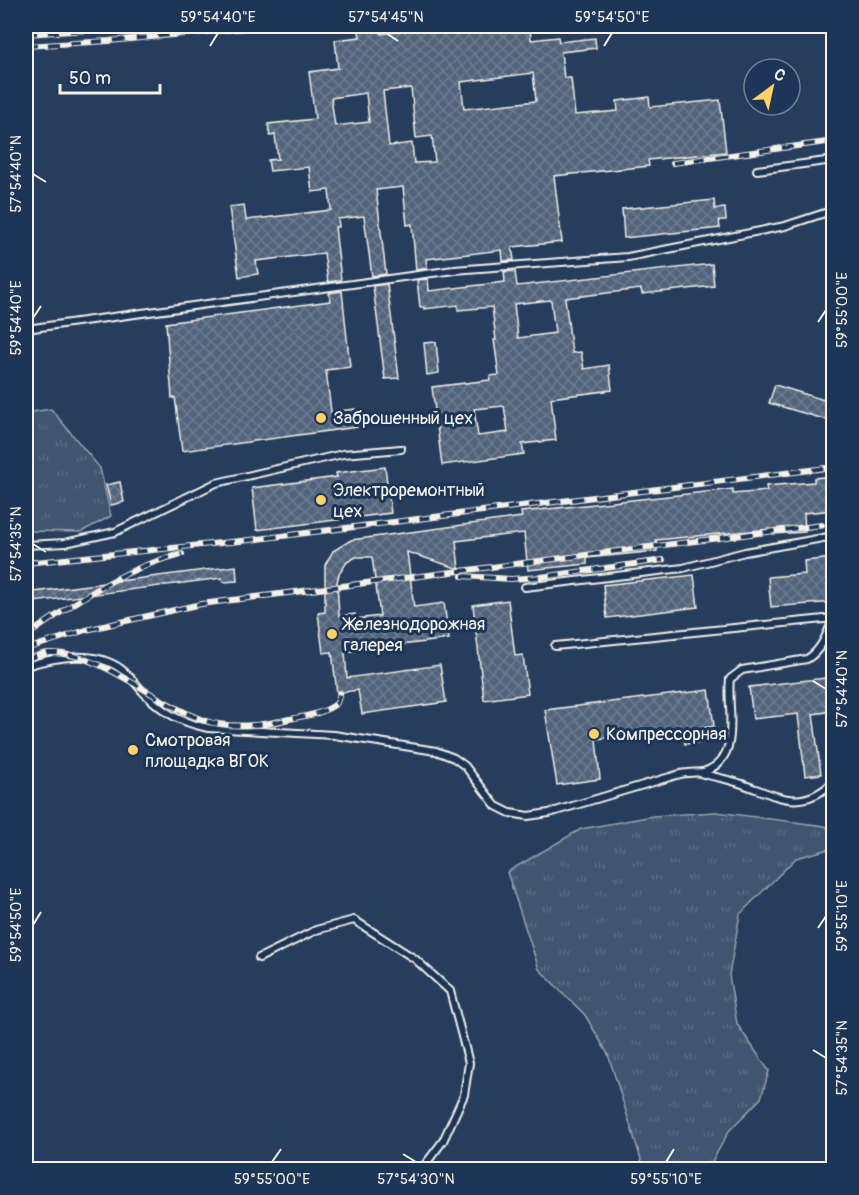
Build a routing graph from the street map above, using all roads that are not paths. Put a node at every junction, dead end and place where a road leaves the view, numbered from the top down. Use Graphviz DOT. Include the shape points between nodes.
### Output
graph roads {
  1 [pos="834,160"];
  2 [pos="757,170"];
  3 [pos="834,210"];
  4 [pos="26,329"];
  5 [pos="401,448"];
  6 [pos="834,536"];
  7 [pos="26,545"];
  8 [pos="525,587"];
  9 [pos="834,618"];
  10 [pos="555,646"];
  11 [pos="26,666"];
  12 [pos="700,773"];
  13 [pos="834,781"];
  14 [pos="259,958"];
  15 [pos="421,1170"];
  1 -- 2 [label="lane"];
  3 -- 4 [label="lane" via="785,226 628,257 454,270"];
  5 -- 7 [label="lane" via="343,454 216,483 115,532 65,543"];
  6 -- 8 [label="lane" via="683,568"];
  9 -- 10 [label="lane"];
  9 -- 12 [label="lane" via="816,654 742,670 730,679 732,733 728,746 714,767"];
  11 -- 12 [label="lane" via="69,658 97,658 121,670 170,716 208,729 334,735 436,751 465,766 496,806 528,816 670,777"];
  12 -- 13 [label="lane" via="781,799 798,800 814,795"];
  14 -- 15 [label="lane" via="316,930 354,920 415,959 450,991 469,1063 464,1095 443,1141"];
}
